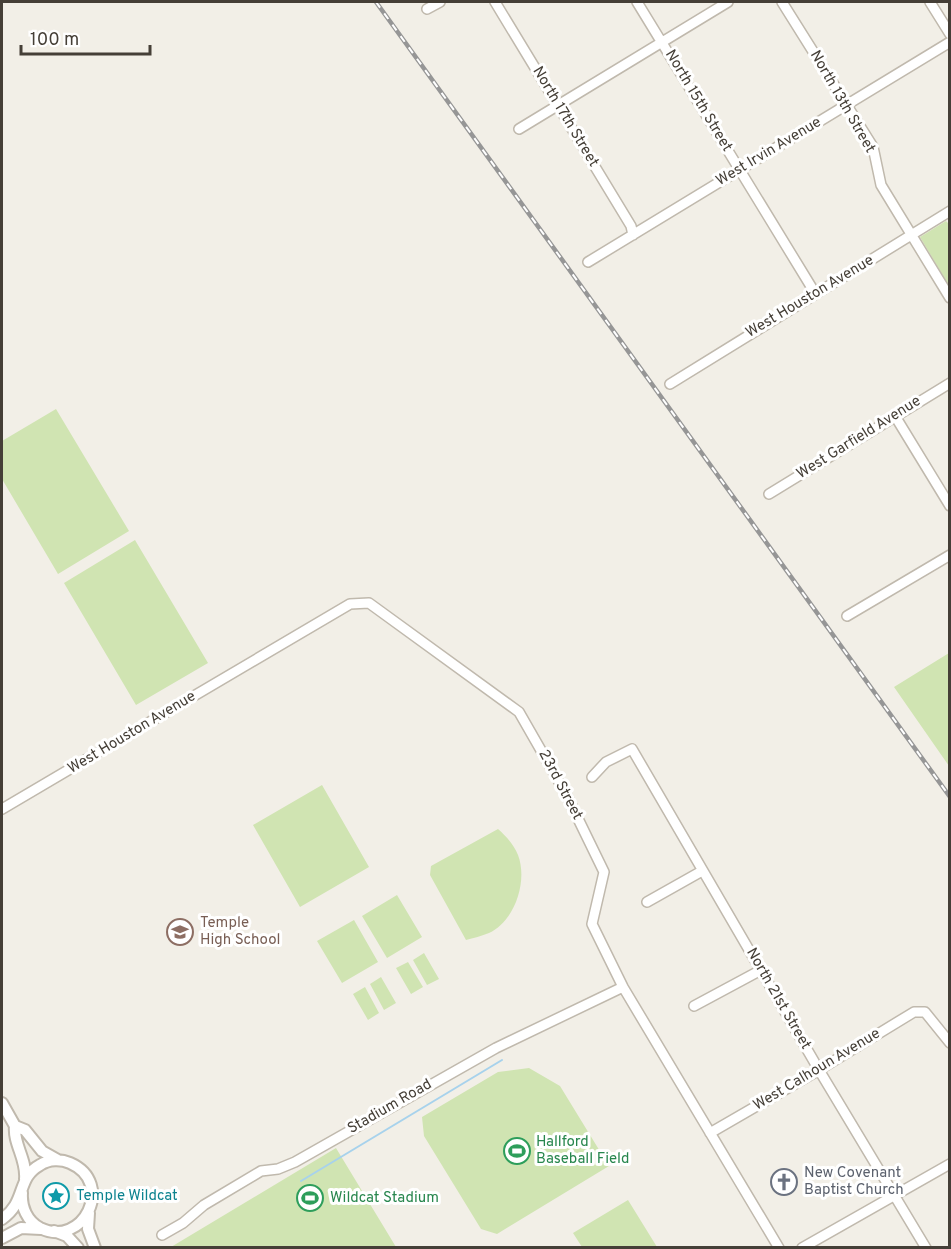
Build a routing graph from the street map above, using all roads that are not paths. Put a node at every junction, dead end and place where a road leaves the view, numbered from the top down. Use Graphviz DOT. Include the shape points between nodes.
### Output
graph roads {
  1 [pos="440,2"];
  2 [pos="495,2"];
  3 [pos="637,2"];
  4 [pos="728,2"];
  5 [pos="782,2"];
  6 [pos="930,2"];
  7 [pos="427,9"];
  8 [pos="950,34"];
  9 [pos="661,42"];
  10 [pos="950,42"];
  11 [pos="558,105"];
  12 [pos="847,105"];
  13 [pos="519,129"];
  14 [pos="740,170"];
  15 [pos="950,211"];
  16 [pos="633,235"];
  17 [pos="911,235"];
  18 [pos="588,262"];
  19 [pos="815,293"];
  20 [pos="950,298"];
  21 [pos="950,383"];
  22 [pos="670,384"];
  23 [pos="895,416"];
  24 [pos="769,494"];
  25 [pos="950,506"];
  26 [pos="950,555"];
  27 [pos="847,616"];
  28 [pos="261,656"];
  29 [pos="592,777"];
  30 [pos="2,809"];
  31 [pos="702,871"];
  32 [pos="647,902"];
  33 [pos="761,970"];
  34 [pos="624,987"];
  35 [pos="694,1006"];
  36 [pos="950,1043"];
  37 [pos="819,1070"];
  38 [pos="2,1103"];
  39 [pos="15,1126"];
  40 [pos="710,1133"];
  41 [pos="58,1160"];
  42 [pos="950,1164"];
  43 [pos="25,1179"];
  44 [pos="22,1193"];
  45 [pos="895,1196"];
  46 [pos="90,1209"];
  47 [pos="2,1219"];
  48 [pos="49,1230"];
  49 [pos="162,1235"];
  50 [pos="2,1238"];
  51 [pos="78,1248"];
  52 [pos="94,1248"];
  53 [pos="779,1248"];
  54 [pos="802,1248"];
  55 [pos="926,1248"];
  1 -- 7 [label="street"];
  2 -- 11 [label="street, North 17th Street"];
  3 -- 9 [label="street, North 15th Street"];
  4 -- 9 [label="street"];
  5 -- 12 [label="street, North 13th Street"];
  6 -- 8 [label="street"];
  9 -- 11 [label="street"];
  9 -- 14 [label="street, North 15th Street"];
  10 -- 12 [label="street, West Irvin Avenue"];
  11 -- 13 [label="street"];
  11 -- 16 [label="street, North 17th Street"];
  12 -- 14 [label="street, West Irvin Avenue"];
  12 -- 17 [label="street, North 13th Street" via="873,147 881,185"];
  14 -- 16 [label="street, West Irvin Avenue"];
  14 -- 19 [label="street, North 15th Street"];
  15 -- 17 [label="street, West Houston Avenue"];
  16 -- 18 [label="street, West Irvin Avenue"];
  17 -- 19 [label="street, West Houston Avenue"];
  17 -- 20 [label="street, North 13th Street"];
  19 -- 22 [label="street, West Houston Avenue"];
  21 -- 23 [label="street, West Garfield Avenue"];
  23 -- 24 [label="street, West Garfield Avenue"];
  23 -- 25 [label="street"];
  26 -- 27 [label="street"];
  28 -- 30 [label="street, West Houston Avenue"];
  28 -- 34 [label="street, 23rd Street" via="350,604 369,603 519,712 566,794 604,872 592,924"];
  29 -- 31 [label="street, North 21st Street" via="606,762 632,749"];
  31 -- 32 [label="street"];
  31 -- 33 [label="street, North 21st Street"];
  33 -- 35 [label="street"];
  33 -- 37 [label="street, North 21st Street"];
  34 -- 40 [label="street, 23rd Street"];
  34 -- 49 [label="street, Stadium Road" via="496,1047 295,1162 261,1171 204,1204"];
  36 -- 37 [label="street, West Calhoun Avenue" via="925,1012 914,1012"];
  37 -- 40 [label="street, West Calhoun Avenue"];
  37 -- 45 [label="street, North 21st Street"];
  38 -- 39 [label="street"];
  39 -- 41 [label="street" via="25,1130 42,1151"];
  39 -- 43 [label="street"];
  40 -- 53 [label="street, 23rd Street"];
  41 -- 43 [label="street" via="41,1164"];
  41 -- 46 [label="street" via="86,1174 93,1197"];
  42 -- 45 [label="street"];
  43 -- 44 [label="street"];
  44 -- 47 [label="street" via="16,1207"];
  44 -- 48 [label="street" via="31,1221"];
  45 -- 54 [label="street"];
  45 -- 55 [label="street, North 21st Street"];
  46 -- 48 [label="street" via="74,1227"];
  46 -- 52 [label="street" via="88,1229"];
  48 -- 50 [label="street" via="21,1228"];
  48 -- 51 [label="street" via="67,1236"];
}
